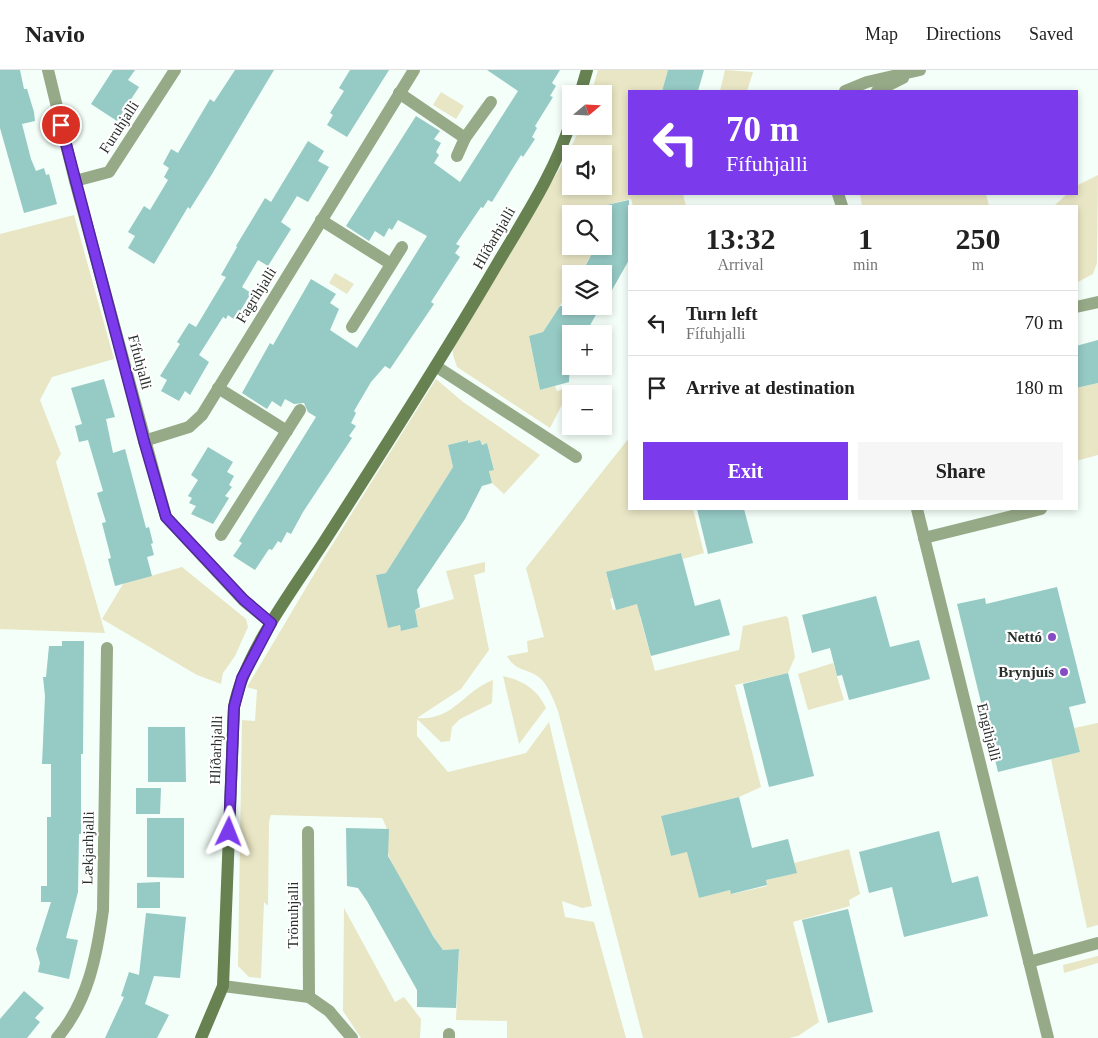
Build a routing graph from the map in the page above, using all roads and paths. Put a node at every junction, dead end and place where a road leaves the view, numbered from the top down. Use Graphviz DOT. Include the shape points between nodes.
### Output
graph roads {
  1 [pos="48,70"];
  2 [pos="175,70"];
  3 [pos="414,70"];
  4 [pos="587,70"];
  5 [pos="917,71"];
  6 [pos="583,85"];
  7 [pos="847,90"];
  8 [pos="879,90"];
  9 [pos="399,93"];
  10 [pos="491,102"];
  11 [pos="567,135"];
  12 [pos="465,138"];
  13 [pos="457,156"];
  14 [pos="74,181"];
  15 [pos="322,220"];
  16 [pos="402,247"];
  17 [pos="391,264"];
  18 [pos="1098,302"];
  19 [pos="1078,307"];
  20 [pos="352,327"];
  21 [pos="437,367"];
  22 [pos="218,388"];
  23 [pos="300,410"];
  24 [pos="288,431"];
  25 [pos="144,441"];
  26 [pos="576,458"];
  27 [pos="917,510"];
  28 [pos="1037,510"];
  29 [pos="222,535"];
  30 [pos="924,538"];
  31 [pos="271,623"];
  32 [pos="107,648"];
  33 [pos="308,832"];
  34 [pos="1098,943"];
  35 [pos="1029,962"];
  36 [pos="223,986"];
  37 [pos="309,997"];
  38 [pos="58,1038"];
  39 [pos="202,1038"];
  40 [pos="352,1038"];
  41 [pos="1048,1038"];
  1 -- 14 [label="street, Fífuhjalli"];
  2 -- 14 [label="street, Furuhjalli" via="109,172"];
  3 -- 9 [label="street, Fagrihjalli"];
  4 -- 6 [label="street"];
  5 -- 7 [label="street" via="867,82"];
  5 -- 8 [label="street"];
  9 -- 12 [label="street"];
  9 -- 15 [label="street, Fagrihjalli"];
  10 -- 12 [label="street"];
  11 -- 21 [label="street, Hlíðarhjalli" via="530,208"];
  12 -- 13 [label="street"];
  14 -- 25 [label="street, Fífuhjalli"];
  15 -- 17 [label="street"];
  15 -- 22 [label="street, Fagrihjalli"];
  16 -- 17 [label="street"];
  17 -- 20 [label="street"];
  18 -- 19 [label="street"];
  21 -- 26 [label="street"];
  21 -- 31 [label="street, Hlíðarhjalli"];
  22 -- 24 [label="street"];
  22 -- 25 [label="street, Fagrihjalli" via="202,415 189,427"];
  23 -- 24 [label="street"];
  24 -- 29 [label="street"];
  25 -- 31 [label="street, Fífuhjalli" via="166,517 244,600"];
  27 -- 30 [label="street, Engihjalli"];
  28 -- 30 [label="street"];
  30 -- 35 [label="street, Engihjalli"];
  31 -- 36 [label="street, Hlíðarhjalli" via="242,678 234,707"];
  32 -- 38 [label="street, Lækjarhjalli" via="103,910 98,952 86,991"];
  33 -- 37 [label="street, Trönuhjalli"];
  34 -- 35 [label="street"];
  35 -- 41 [label="street, Engihjalli"];
  36 -- 37 [label="street"];
  36 -- 39 [label="street, Hlíðarhjalli"];
  37 -- 40 [label="street" via="329,1011"];
}
